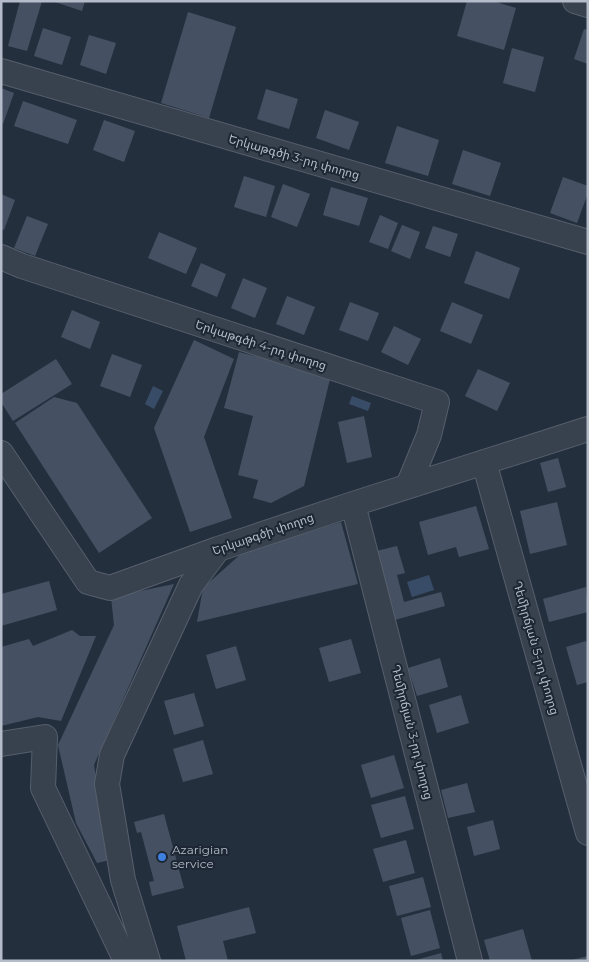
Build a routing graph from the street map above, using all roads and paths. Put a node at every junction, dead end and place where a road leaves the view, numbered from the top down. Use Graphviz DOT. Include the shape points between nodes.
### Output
graph roads {
  1 [pos="575,1"];
  2 [pos="588,5"];
  3 [pos="1,71"];
  4 [pos="588,242"];
  5 [pos="1,257"];
  6 [pos="588,429"];
  7 [pos="1,453"];
  8 [pos="484,462"];
  9 [pos="408,486"];
  10 [pos="353,504"];
  11 [pos="218,548"];
  12 [pos="1,744"];
  13 [pos="588,834"];
  14 [pos="126,961"];
  15 [pos="148,961"];
  16 [pos="470,961"];
  1 -- 2 [label="street"];
  3 -- 4 [label="street, Երկաթգծի 3-րդ փողոց"];
  5 -- 9 [label="street, Երկաթգծի 4-րդ փողոց" via="437,402"];
  6 -- 8 [label="street, Երկաթգծի փողոց"];
  7 -- 11 [label="street, Երկաթգծի փողոց" via="88,582 110,588"];
  8 -- 9 [label="street, Երկաթգծի փողոց"];
  8 -- 13 [label="street, Դեմիրճյան 5-րդ փողոց"];
  9 -- 10 [label="street, Երկաթգծի փողոց"];
  10 -- 11 [label="street, Երկաթգծի փողոց"];
  10 -- 16 [label="street, Դեմիրճյան 3-րդ փողոց"];
  11 -- 15 [label="street" via="192,585 112,755 107,784 123,880"];
  12 -- 14 [label="street" via="45,737 43,788"];
}
